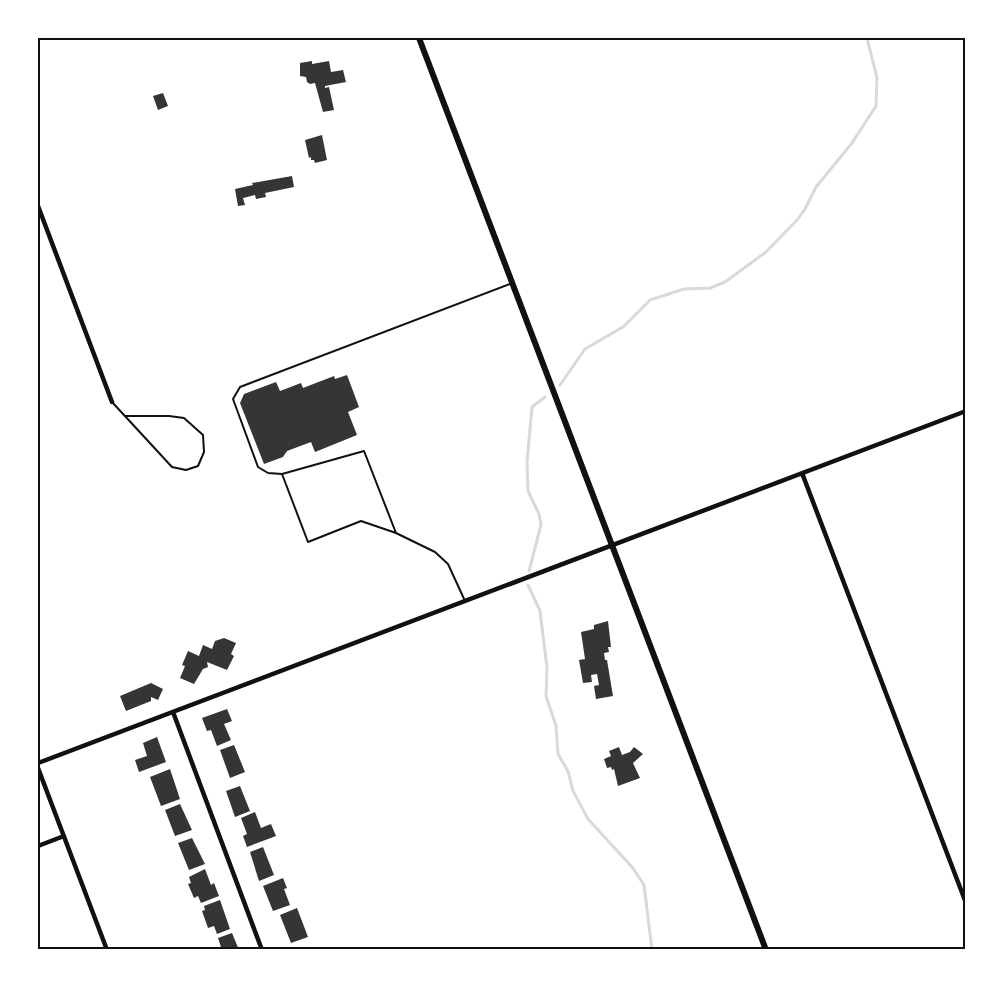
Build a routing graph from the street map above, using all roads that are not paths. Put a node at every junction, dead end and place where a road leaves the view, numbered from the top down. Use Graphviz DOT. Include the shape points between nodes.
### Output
graph roads {
  1 [pos="419,38"];
  2 [pos="38,206"];
  3 [pos="513,283"];
  4 [pos="112,402"];
  5 [pos="966,411"];
  6 [pos="125,416"];
  7 [pos="802,472"];
  8 [pos="282,474"];
  9 [pos="396,533"];
  10 [pos="611,545"];
  11 [pos="465,601"];
  12 [pos="172,712"];
  13 [pos="38,765"];
  14 [pos="64,836"];
  15 [pos="38,846"];
  16 [pos="966,903"];
  17 [pos="107,950"];
  18 [pos="262,950"];
  19 [pos="766,950"];
  1 -- 3 [label="street"];
  2 -- 4 [label="street"];
  3 -- 8 [label="lane" via="240,387 233,399 258,467"];
  3 -- 10 [label="street"];
  4 -- 6 [label="lane"];
  5 -- 7 [label="street"];
  6 -- 6 [label="lane" via="172,467 186,471 198,466 204,452 203,435 184,418"];
  7 -- 10 [label="street"];
  7 -- 16 [label="street"];
  8 -- 9 [label="lane" via="308,542 361,521"];
  8 -- 9 [label="lane" via="364,451"];
  9 -- 11 [label="lane" via="435,552 448,564"];
  10 -- 11 [label="street"];
  10 -- 19 [label="street"];
  11 -- 12 [label="street"];
  12 -- 13 [label="street"];
  12 -- 18 [label="street"];
  13 -- 14 [label="street"];
  14 -- 15 [label="street"];
  14 -- 17 [label="street"];
}
